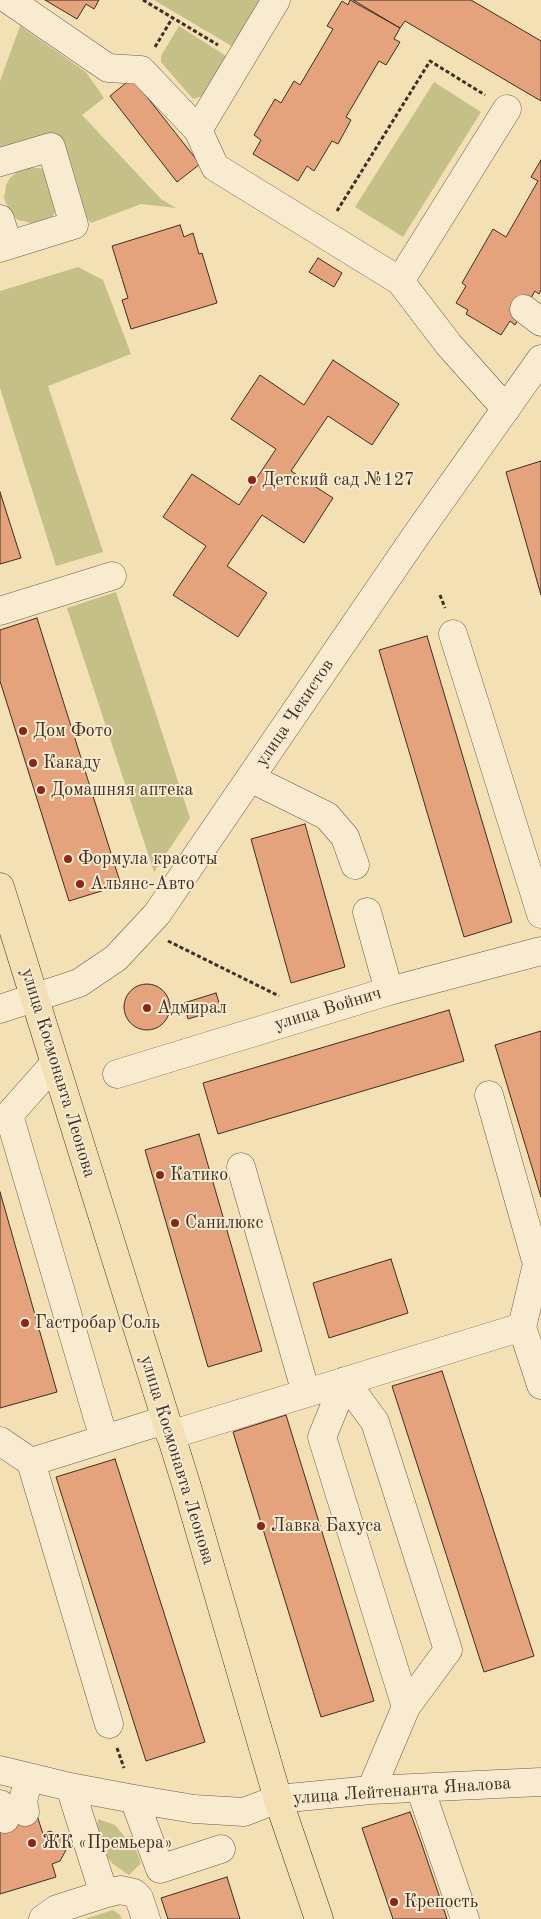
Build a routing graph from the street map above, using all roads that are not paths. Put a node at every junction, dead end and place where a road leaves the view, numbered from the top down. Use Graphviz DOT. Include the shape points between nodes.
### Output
graph roads {
  1 [pos="9,0"];
  2 [pos="276,0"];
  3 [pos="507,109"];
  4 [pos="198,130"];
  5 [pos="0,162"];
  6 [pos="0,220"];
  7 [pos="4,247"];
  8 [pos="400,281"];
  9 [pos="541,360"];
  10 [pos="506,409"];
  11 [pos="112,576"];
  12 [pos="0,611"];
  13 [pos="454,634"];
  14 [pos="250,778"];
  15 [pos="355,865"];
  16 [pos="0,887"];
  17 [pos="367,912"];
  18 [pos="541,914"];
  19 [pos="541,951"];
  20 [pos="388,991"];
  21 [pos="34,998"];
  22 [pos="0,1009"];
  23 [pos="54,1064"];
  24 [pos="117,1074"];
  25 [pos="488,1095"];
  26 [pos="241,1167"];
  27 [pos="522,1327"];
  28 [pos="345,1381"];
  29 [pos="541,1385"];
  30 [pos="306,1393"];
  31 [pos="168,1427"];
  32 [pos="104,1439"];
  33 [pos="0,1441"];
  34 [pos="31,1462"];
  35 [pos="406,1707"];
  36 [pos="109,1724"];
  37 [pos="0,1770"];
  38 [pos="29,1776"];
  39 [pos="541,1782"];
  40 [pos="70,1787"];
  41 [pos="420,1788"];
  42 [pos="372,1790"];
  43 [pos="134,1799"];
  44 [pos="278,1799"];
  45 [pos="10,1811"];
  46 [pos="221,1849"];
  47 [pos="104,1894"];
  48 [pos="43,1919"];
  49 [pos="146,1919"];
  50 [pos="319,1919"];
  51 [pos="465,1919"];
  1 -- 4 [label="street" via="114,78 141,70"];
  2 -- 4 [label="street"];
  3 -- 8 [label="street"];
  4 -- 8 [label="street" via="215,168"];
  5 -- 7 [label="street" via="51,147 74,225"];
  6 -- 7 [label="street"];
  8 -- 10 [label="street" via="449,345"];
  9 -- 10 [label="street, улица Чекистов"];
  10 -- 14 [label="street, улица Чекистов"];
  11 -- 12 [label="street"];
  13 -- 18 [label="street"];
  14 -- 15 [label="street" via="327,816 346,837"];
  14 -- 21 [label="street, улица Чекистов" via="144,930 116,958 79,983"];
  16 -- 21 [label="main road, улица Космонавта Леонова"];
  17 -- 20 [label="street"];
  19 -- 20 [label="street, улица Войнич"];
  20 -- 24 [label="street, улица Войнич"];
  21 -- 22 [label="street, улица Чекистов"];
  21 -- 23 [label="main road, улица Космонавта Леонова"];
  23 -- 31 [label="main road, улица Космонавта Леонова"];
  23 -- 32 [label="street" via="9,1114"];
  25 -- 27 [label="street" via="536,1264"];
  26 -- 30 [label="street"];
  27 -- 28 [label="street"];
  27 -- 29 [label="street"];
  28 -- 30 [label="street"];
  28 -- 35 [label="street" via="322,1437"];
  28 -- 35 [label="street" via="375,1422 448,1650"];
  30 -- 31 [label="street"];
  31 -- 32 [label="street"];
  31 -- 44 [label="main road, улица Космонавта Леонова"];
  32 -- 34 [label="street"];
  33 -- 34 [label="street"];
  34 -- 36 [label="street"];
  35 -- 42 [label="street"];
  37 -- 38 [label="street, улица Лейтенанта Яналова"];
  38 -- 40 [label="street, улица Лейтенанта Яналова"];
  38 -- 45 [label="street" via="23,1801"];
  39 -- 41 [label="street, улица Лейтенанта Яналова"];
  40 -- 43 [label="street, улица Лейтенанта Яналова"];
  40 -- 47 [label="street"];
  41 -- 42 [label="street, улица Лейтенанта Яналова"];
  41 -- 51 [label="street"];
  42 -- 44 [label="street, улица Лейтенанта Яналова"];
  43 -- 44 [label="street, улица Лейтенанта Яналова" via="194,1809 244,1812"];
  43 -- 46 [label="street" via="160,1869"];
  44 -- 50 [label="main road, улица Космонавта Леонова"];
  47 -- 48 [label="street" via="57,1909"];
  47 -- 49 [label="street" via="120,1890 134,1894 139,1898"];
}
